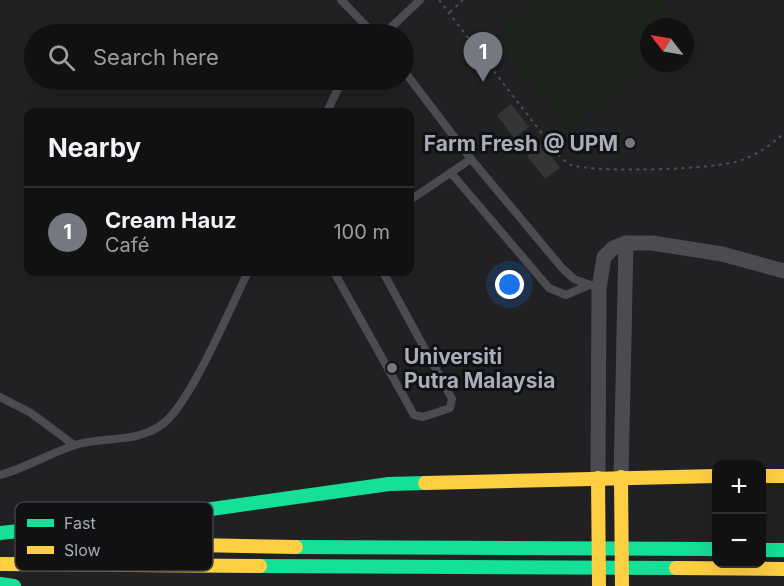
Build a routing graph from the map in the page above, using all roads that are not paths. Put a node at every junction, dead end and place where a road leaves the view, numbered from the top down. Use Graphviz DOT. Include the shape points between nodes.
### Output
graph roads {
  1 [pos="341,0"];
  2 [pos="420,0"];
  3 [pos="363,24"];
  4 [pos="395,24"];
  5 [pos="414,84"];
  6 [pos="337,90"];
  7 [pos="329,108"];
  8 [pos="471,159"];
  9 [pos="451,173"];
  10 [pos="414,197"];
  11 [pos="626,243"];
  12 [pos="784,272"];
  13 [pos="246,276"];
  14 [pos="336,276"];
  15 [pos="385,276"];
  16 [pos="593,287"];
  17 [pos="0,397"];
  18 [pos="74,445"];
  19 [pos="0,475"];
  20 [pos="712,476"];
  21 [pos="766,476"];
  22 [pos="784,476"];
  23 [pos="621,477"];
  24 [pos="598,478"];
  25 [pos="213,509"];
  26 [pos="15,531"];
  27 [pos="0,533"];
  28 [pos="0,541"];
  29 [pos="15,541"];
  30 [pos="213,544"];
  31 [pos="712,549"];
  32 [pos="766,550"];
  33 [pos="784,550"];
  34 [pos="0,564"];
  35 [pos="15,564"];
  36 [pos="213,565"];
  37 [pos="784,569"];
  38 [pos="0,584"];
  39 [pos="14,586"];
  40 [pos="599,586"];
  41 [pos="622,586"];
  1 -- 3 [label="lane"];
  2 -- 4 [label="lane"];
  5 -- 8 [label="lane"];
  6 -- 7 [label="lane"];
  8 -- 9 [label="lane"];
  8 -- 16 [label="lane" via="562,268"];
  9 -- 10 [label="lane"];
  9 -- 16 [label="lane" via="549,288 566,295"];
  11 -- 12 [label="street" via="722,254"];
  11 -- 16 [label="street" via="604,257"];
  11 -- 23 [label="street"];
  13 -- 18 [label="lane" via="181,405 164,423 141,436"];
  14 -- 15 [label="lane" via="414,415 423,417 450,408 452,399"];
  16 -- 24 [label="street"];
  17 -- 18 [label="lane" via="31,413"];
  18 -- 19 [label="lane"];
  20 -- 23 [label="main road"];
  21 -- 22 [label="main road"];
  23 -- 24 [label="main road"];
  23 -- 41 [label="main road"];
  24 -- 25 [label="main road" via="389,484"];
  24 -- 40 [label="main road"];
  26 -- 27 [label="main road"];
  28 -- 29 [label="main road"];
  30 -- 31 [label="main road"];
  32 -- 33 [label="main road"];
  34 -- 35 [label="main road"];
  36 -- 37 [label="main road"];
  38 -- 39 [label="main road"];
}
